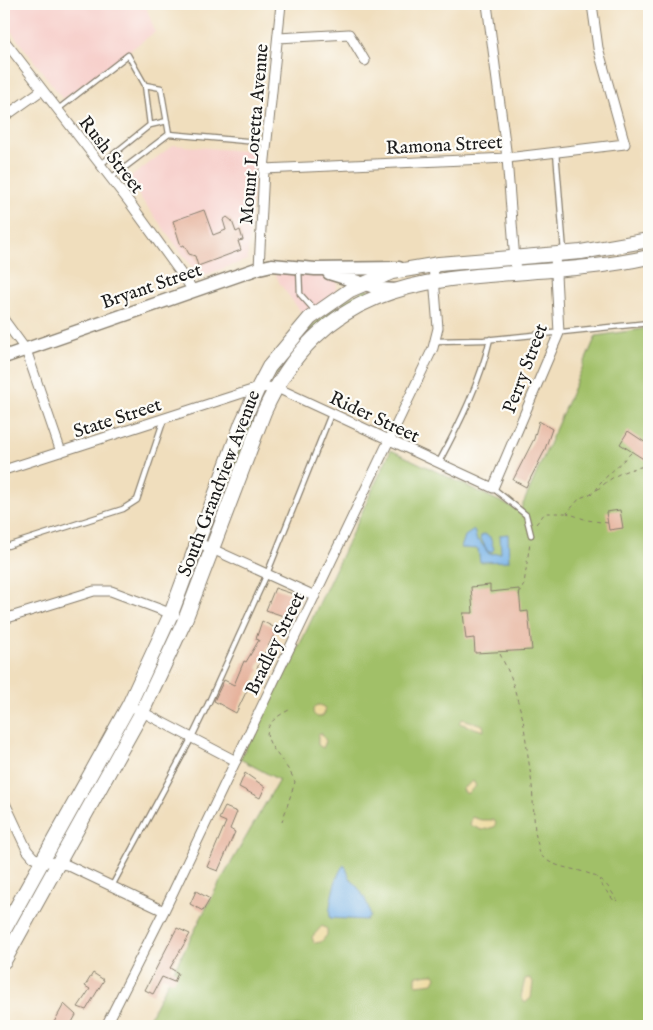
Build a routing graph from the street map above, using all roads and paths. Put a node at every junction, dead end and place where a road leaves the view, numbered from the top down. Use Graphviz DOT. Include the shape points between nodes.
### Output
graph roads {
  1 [pos="281,4"];
  2 [pos="487,4"];
  3 [pos="592,4"];
  4 [pos="278,38"];
  5 [pos="4,40"];
  6 [pos="366,61"];
  7 [pos="145,85"];
  8 [pos="42,90"];
  9 [pos="57,110"];
  10 [pos="4,117"];
  11 [pos="167,120"];
  12 [pos="150,125"];
  13 [pos="169,134"];
  14 [pos="267,143"];
  15 [pos="556,152"];
  16 [pos="507,158"];
  17 [pos="100,164"];
  18 [pos="264,168"];
  19 [pos="111,178"];
  20 [pos="649,240"];
  21 [pos="560,254"];
  22 [pos="649,257"];
  23 [pos="515,258"];
  24 [pos="432,265"];
  25 [pos="259,268"];
  26 [pos="299,268"];
  27 [pos="414,268"];
  28 [pos="315,269"];
  29 [pos="556,271"];
  30 [pos="516,274"];
  31 [pos="336,276"];
  32 [pos="435,280"];
  33 [pos="364,284"];
  34 [pos="193,290"];
  35 [pos="396,290"];
  36 [pos="338,297"];
  37 [pos="317,313"];
  38 [pos="4,320"];
  39 [pos="649,323"];
  40 [pos="559,333"];
  41 [pos="490,339"];
  42 [pos="436,341"];
  43 [pos="26,350"];
  44 [pos="4,357"];
  45 [pos="275,387"];
  46 [pos="258,388"];
  47 [pos="241,394"];
  48 [pos="331,414"];
  49 [pos="164,419"];
  50 [pos="389,441"];
  51 [pos="62,452"];
  52 [pos="632,452"];
  53 [pos="439,464"];
  54 [pos="649,464"];
  55 [pos="4,470"];
  56 [pos="492,488"];
  57 [pos="594,492"];
  58 [pos="567,513"];
  59 [pos="608,523"];
  60 [pos="531,535"];
  61 [pos="197,542"];
  62 [pos="4,547"];
  63 [pos="211,549"];
  64 [pos="267,574"];
  65 [pos="519,595"];
  66 [pos="315,596"];
  67 [pos="171,614"];
  68 [pos="4,619"];
  69 [pos="185,620"];
  70 [pos="500,654"];
  71 [pos="129,704"];
  72 [pos="289,710"];
  73 [pos="142,712"];
  74 [pos="191,739"];
  75 [pos="236,761"];
  76 [pos="4,801"];
  77 [pos="282,822"];
  78 [pos="50,862"];
  79 [pos="600,879"];
  80 [pos="112,886"];
  81 [pos="164,911"];
  82 [pos="4,930"];
  83 [pos="4,961"];
  84 [pos="106,1026"];
  1 -- 4 [label="street, Mount Loretta Avenue"];
  2 -- 16 [label="street"];
  3 -- 15 [label="street, Ramona Street" via="598,48 625,144"];
  4 -- 6 [label="street" via="349,34"];
  4 -- 14 [label="street, Mount Loretta Avenue"];
  5 -- 8 [label="street, Rush Street"];
  7 -- 9 [label="lane" via="128,55"];
  7 -- 11 [label="lane" via="161,88"];
  7 -- 12 [label="lane"];
  8 -- 9 [label="street, Rush Street"];
  8 -- 10 [label="street"];
  9 -- 17 [label="street, Rush Street"];
  11 -- 12 [label="lane"];
  11 -- 13 [label="lane"];
  12 -- 17 [label="lane"];
  13 -- 14 [label="lane"];
  13 -- 19 [label="lane"];
  14 -- 18 [label="street, Mount Loretta Avenue"];
  15 -- 16 [label="street, Ramona Street"];
  15 -- 21 [label="lane"];
  16 -- 18 [label="street, Ramona Street"];
  16 -- 23 [label="street"];
  17 -- 19 [label="street, Rush Street"];
  18 -- 25 [label="street, Mount Loretta Avenue"];
  19 -- 34 [label="street, Rush Street"];
  20 -- 21 [label="main road, South Grandview Avenue"];
  21 -- 23 [label="main road, South Grandview Avenue"];
  21 -- 29 [label="street, Perry Street"];
  22 -- 29 [label="main road, South Grandview Avenue"];
  23 -- 24 [label="main road, South Grandview Avenue"];
  23 -- 30 [label="street"];
  24 -- 27 [label="main road, South Grandview Avenue"];
  24 -- 32 [label="street, Bradley Street"];
  25 -- 26 [label="main road, Bryant Street" via="272,265"];
  25 -- 34 [label="main road, Bryant Street"];
  26 -- 28 [label="main road, Bryant Street"];
  26 -- 37 [label="lane" via="300,294"];
  27 -- 28 [label="main road"];
  27 -- 33 [label="main road, South Grandview Avenue" via="392,272"];
  28 -- 31 [label="main road"];
  29 -- 30 [label="main road, South Grandview Avenue"];
  29 -- 40 [label="street, Perry Street"];
  30 -- 32 [label="main road, South Grandview Avenue"];
  31 -- 33 [label="main road"];
  31 -- 36 [label="main road" via="342,283"];
  32 -- 35 [label="main road, South Grandview Avenue"];
  32 -- 42 [label="street, Bradley Street"];
  33 -- 35 [label="main road"];
  33 -- 36 [label="main road, South Grandview Avenue"];
  34 -- 43 [label="main road, Bryant Street"];
  35 -- 45 [label="main road, South Grandview Avenue" via="358,304 326,326 296,355"];
  36 -- 37 [label="main road, South Grandview Avenue"];
  37 -- 46 [label="main road, South Grandview Avenue" via="292,337"];
  38 -- 43 [label="street"];
  39 -- 40 [label="lane"];
  40 -- 41 [label="lane"];
  40 -- 56 [label="street, Perry Street"];
  41 -- 42 [label="lane"];
  41 -- 53 [label="lane" via="464,415"];
  42 -- 50 [label="street, Bradley Street"];
  43 -- 44 [label="main road, Bryant Street"];
  43 -- 51 [label="street"];
  45 -- 46 [label="street, Rider Street"];
  45 -- 48 [label="street, Rider Street"];
  45 -- 63 [label="main road, South Grandview Avenue"];
  46 -- 47 [label="street, Rider Street"];
  46 -- 61 [label="main road, South Grandview Avenue"];
  47 -- 49 [label="street, State Street"];
  48 -- 50 [label="street, Rider Street"];
  48 -- 64 [label="lane"];
  49 -- 51 [label="street, State Street"];
  49 -- 62 [label="lane" via="137,500 124,509"];
  50 -- 53 [label="street, Rider Street"];
  50 -- 66 [label="street, Bradley Street"];
  51 -- 55 [label="street, State Street"];
  52 -- 57 [label="path"];
  53 -- 56 [label="street, Rider Street"];
  54 -- 57 [label="path" via="614,475"];
  56 -- 60 [label="lane" via="526,515"];
  57 -- 58 [label="path" via="580,498"];
  58 -- 59 [label="path"];
  58 -- 60 [label="path" via="545,513"];
  60 -- 65 [label="path" via="524,584"];
  61 -- 63 [label="street"];
  61 -- 67 [label="main road, South Grandview Avenue"];
  63 -- 64 [label="street"];
  63 -- 69 [label="main road, South Grandview Avenue"];
  64 -- 66 [label="street"];
  64 -- 74 [label="lane"];
  66 -- 75 [label="street, Bradley Street"];
  67 -- 68 [label="street" via="111,591 94,591"];
  67 -- 69 [label="street"];
  67 -- 71 [label="main road, South Grandview Avenue"];
  69 -- 73 [label="main road, South Grandview Avenue"];
  70 -- 79 [label="path" via="511,677 523,719 540,854 552,864"];
  71 -- 73 [label="street"];
  71 -- 78 [label="main road, South Grandview Avenue"];
  72 -- 77 [label="path" via="275,717 268,729 270,745 295,782"];
  73 -- 74 [label="street"];
  73 -- 78 [label="main road, South Grandview Avenue"];
  74 -- 75 [label="street"];
  74 -- 80 [label="lane"];
  75 -- 81 [label="street, Bradley Street"];
  76 -- 78 [label="street" via="26,850"];
  78 -- 80 [label="street"];
  78 -- 82 [label="main road, South Grandview Avenue"];
  78 -- 83 [label="main road, South Grandview Avenue"];
  79 -- 79 [label="path" via="617,900 615,902 599,882"];
  80 -- 81 [label="street"];
  81 -- 84 [label="street, Bradley Street"];
}
